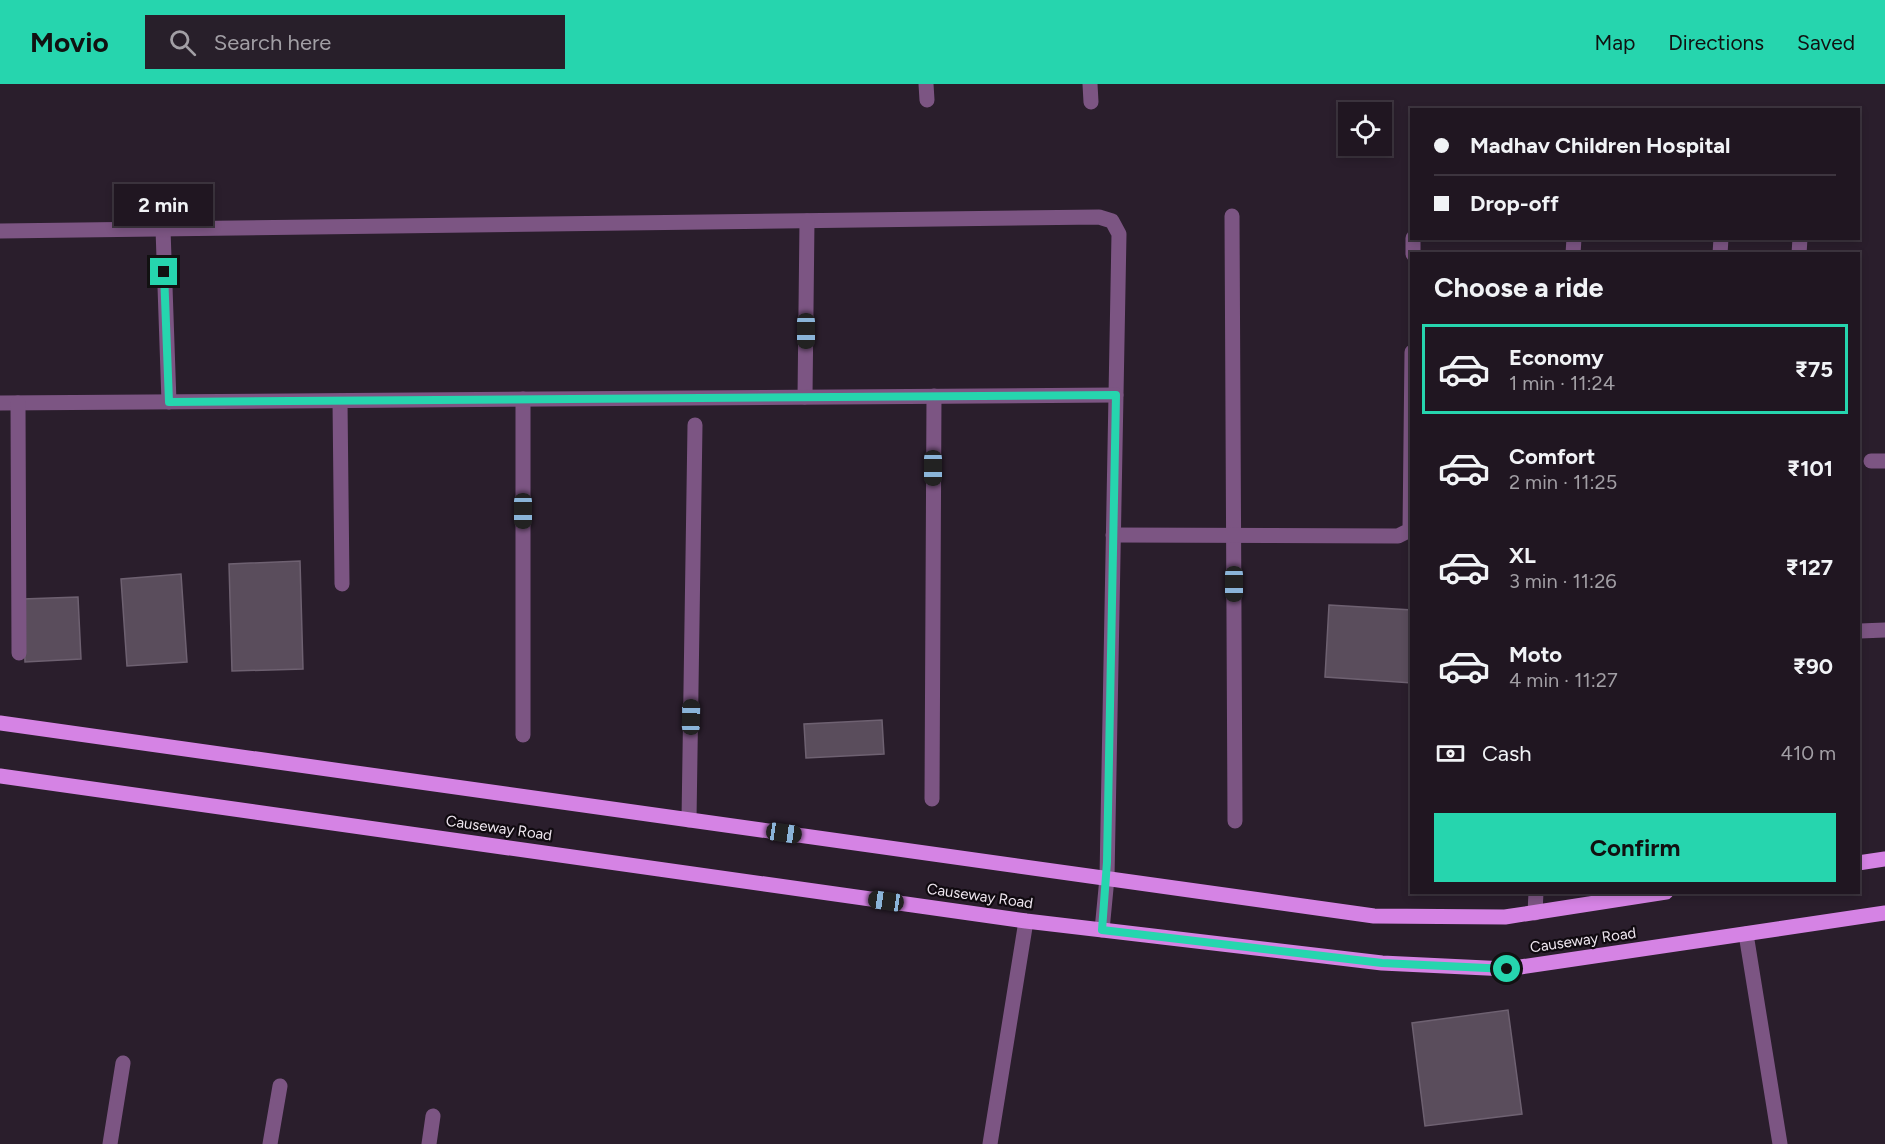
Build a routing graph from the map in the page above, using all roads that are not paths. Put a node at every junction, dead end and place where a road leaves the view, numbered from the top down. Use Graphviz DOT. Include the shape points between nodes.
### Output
graph roads {
  1 [pos="926,84"];
  2 [pos="1090,84"];
  3 [pos="927,100"];
  4 [pos="1091,102"];
  5 [pos="1232,216"];
  6 [pos="807,221"];
  7 [pos="163,229"];
  8 [pos="0,231"];
  9 [pos="1116,395"];
  10 [pos="934,396"];
  11 [pos="806,397"];
  12 [pos="523,399"];
  13 [pos="340,401"];
  14 [pos="169,402"];
  15 [pos="0,403"];
  16 [pos="18,403"];
  17 [pos="695,425"];
  18 [pos="1410,530"];
  19 [pos="1113,535"];
  20 [pos="1233,537"];
  21 [pos="342,584"];
  22 [pos="1885,630"];
  23 [pos="1860,631"];
  24 [pos="20,653"];
  25 [pos="0,723"];
  26 [pos="524,735"];
  27 [pos="0,776"];
  28 [pos="932,800"];
  29 [pos="689,820"];
  30 [pos="1235,821"];
  31 [pos="1885,859"];
  32 [pos="1860,863"];
  33 [pos="1107,878"];
  34 [pos="1536,894"];
  35 [pos="1654,894"];
  36 [pos="1535,913"];
  37 [pos="1885,913"];
  38 [pos="1026,921"];
  39 [pos="1102,930"];
  40 [pos="1746,934"];
  41 [pos="123,1063"];
  42 [pos="280,1086"];
  43 [pos="433,1116"];
  44 [pos="110,1144"];
  45 [pos="270,1144"];
  46 [pos="429,1144"];
  47 [pos="990,1144"];
  48 [pos="1780,1144"];
  1 -- 3 [label="street"];
  2 -- 4 [label="street"];
  5 -- 20 [label="street"];
  6 -- 7 [label="street"];
  6 -- 9 [label="street" via="1099,217 1112,220 1119,234"];
  6 -- 11 [label="street"];
  7 -- 8 [label="street"];
  7 -- 14 [label="street"];
  9 -- 10 [label="street"];
  9 -- 19 [label="street"];
  10 -- 11 [label="street"];
  10 -- 28 [label="street"];
  11 -- 12 [label="street"];
  12 -- 13 [label="street"];
  12 -- 26 [label="street"];
  13 -- 14 [label="street"];
  13 -- 21 [label="street"];
  14 -- 16 [label="street"];
  15 -- 16 [label="street"];
  16 -- 24 [label="street"];
  17 -- 29 [label="street"];
  18 -- 20 [label="street" via="1398,536"];
  19 -- 20 [label="street"];
  19 -- 33 [label="street"];
  20 -- 30 [label="street"];
  22 -- 23 [label="street"];
  25 -- 29 [label="main road"];
  27 -- 38 [label="main road, Causeway Road"];
  29 -- 33 [label="main road"];
  31 -- 32 [label="main road"];
  33 -- 36 [label="main road" via="1374,916 1505,917"];
  33 -- 39 [label="street"];
  34 -- 36 [label="street"];
  35 -- 36 [label="main road"];
  37 -- 40 [label="main road, Causeway Road"];
  38 -- 39 [label="main road, Causeway Road"];
  38 -- 47 [label="street"];
  39 -- 40 [label="main road, Causeway Road" via="1382,963 1507,969"];
  40 -- 48 [label="street"];
  41 -- 44 [label="street"];
  42 -- 45 [label="street"];
  43 -- 46 [label="street"];
}
